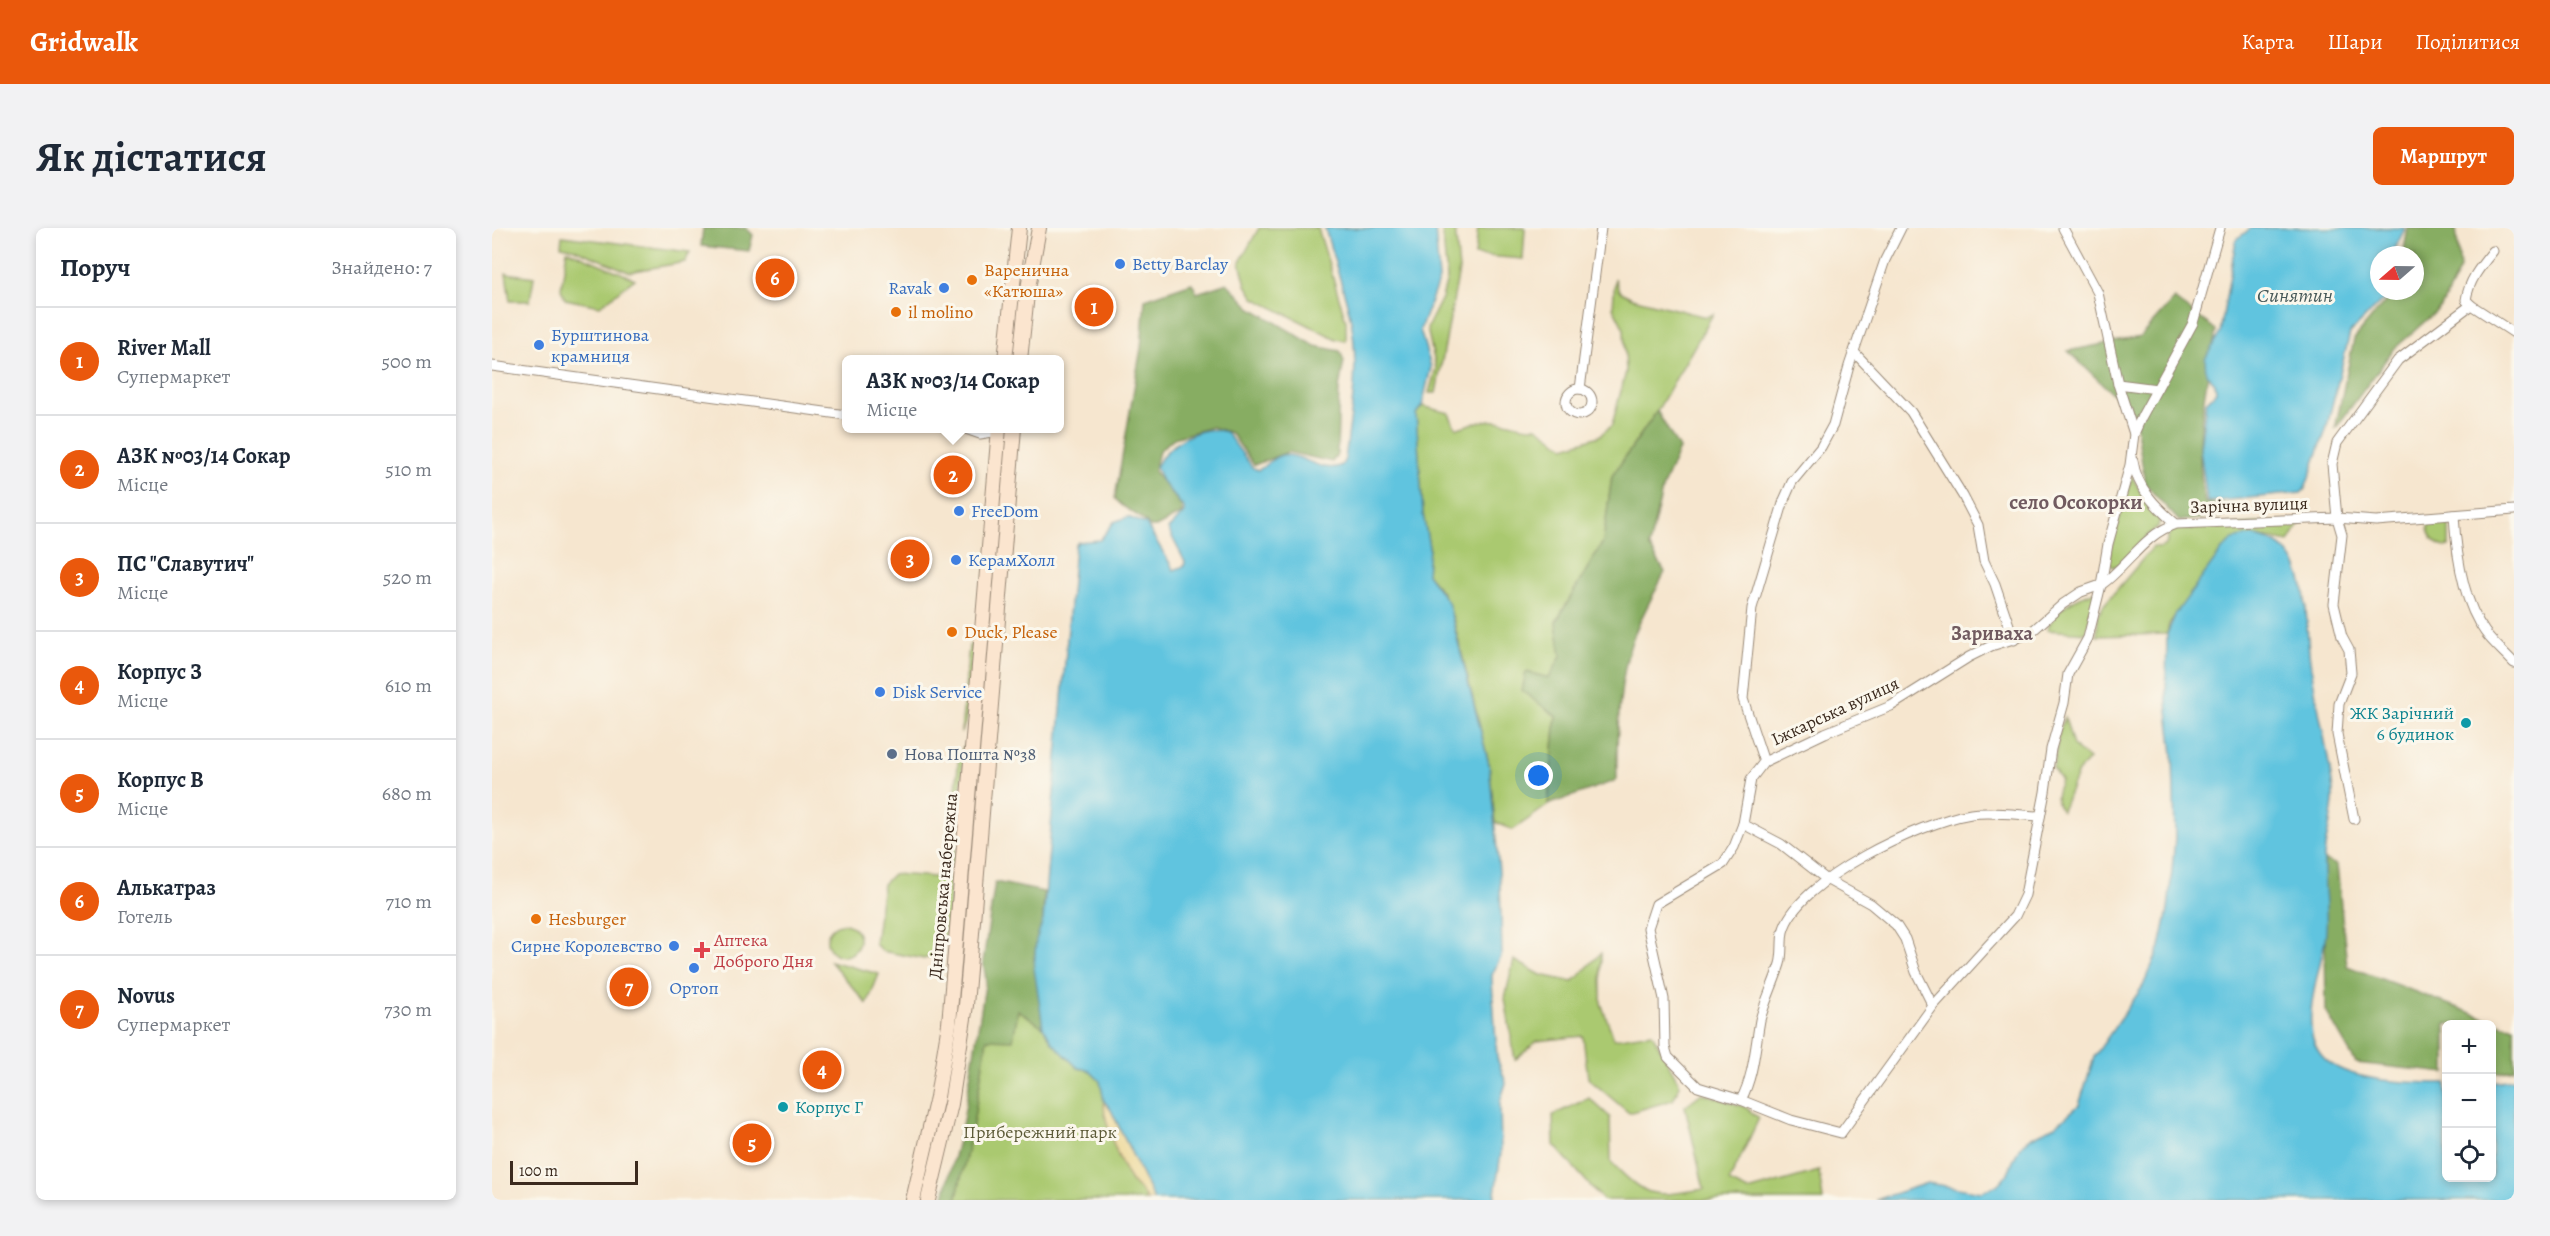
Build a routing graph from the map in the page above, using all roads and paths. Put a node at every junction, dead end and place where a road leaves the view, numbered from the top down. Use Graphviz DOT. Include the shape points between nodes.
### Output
graph roads {
  1 [pos="1019,228"];
  2 [pos="1039,228"];
  3 [pos="1601,228"];
  4 [pos="1901,228"];
  5 [pos="2063,228"];
  6 [pos="2220,228"];
  7 [pos="2493,251"];
  8 [pos="2471,305"];
  9 [pos="2514,333"];
  10 [pos="1854,352"];
  11 [pos="1006,355"];
  12 [pos="1020,355"];
  13 [pos="492,366"];
  14 [pos="2118,384"];
  15 [pos="1580,389"];
  16 [pos="2157,389"];
  17 [pos="842,414"];
  18 [pos="999,433"];
  19 [pos="1014,433"];
  20 [pos="2134,435"];
  21 [pos="2132,455"];
  22 [pos="2514,510"];
  23 [pos="2454,515"];
  24 [pos="2337,518"];
  25 [pos="2176,524"];
  26 [pos="2101,585"];
  27 [pos="2014,640"];
  28 [pos="2514,663"];
  29 [pos="1764,762"];
  30 [pos="2040,816"];
  31 [pos="2354,819"];
  32 [pos="1743,824"];
  33 [pos="1826,879"];
  34 [pos="1933,1006"];
  35 [pos="1741,1100"];
  36 [pos="913,1200"];
  37 [pos="928,1200"];
  1 -- 11 [label="main road"];
  2 -- 12 [label="main road"];
  3 -- 15 [label="street"];
  4 -- 10 [label="street, Іжкарська вулиця" via="1885,260"];
  5 -- 14 [label="street" via="2098,293"];
  6 -- 16 [label="street" via="2193,323"];
  7 -- 8 [label="street" via="2468,287 2466,300"];
  8 -- 9 [label="street"];
  8 -- 24 [label="street, Зарічна вулиця" via="2397,360 2337,444 2332,464"];
  10 -- 27 [label="street" via="1911,412 1963,496 1978,525 1984,561"];
  10 -- 29 [label="street, Іжкарська вулиця" via="1833,426 1792,482 1784,500 1752,608 1743,699"];
  13 -- 17 [label="street"];
  14 -- 16 [label="street"];
  14 -- 20 [label="street"];
  16 -- 20 [label="street"];
  18 -- 36 [label="main road, Дніпровська набережна" via="949,1024"];
  19 -- 37 [label="main road, Дніпровська набережна" via="964,1019 951,1104"];
  20 -- 21 [label="street"];
  21 -- 25 [label="street, Зарічна вулиця" via="2136,478 2159,510"];
  21 -- 26 [label="street"];
  22 -- 23 [label="street, Зарічна вулиця"];
  23 -- 24 [label="street, Зарічна вулиця" via="2376,521"];
  23 -- 28 [label="street" via="2456,553 2475,615"];
  24 -- 25 [label="street, Зарічна вулиця"];
  24 -- 31 [label="street" via="2342,535 2334,604 2349,650 2351,673 2339,704 2337,734"];
  25 -- 26 [label="street, Іжкарська вулиця" via="2161,529 2119,573"];
  26 -- 27 [label="street, Іжкарська вулиця" via="2081,592 2029,634"];
  26 -- 30 [label="street" via="2088,638 2068,674 2050,749"];
  27 -- 29 [label="street, Іжкарська вулиця" via="1969,657 1891,706"];
  29 -- 32 [label="street, Іжкарська вулиця" via="1751,779"];
  30 -- 33 [label="street" via="1971,814 1888,844"];
  30 -- 34 [label="street" via="2025,895 2015,916"];
  32 -- 33 [label="street" via="1780,844"];
  32 -- 35 [label="street, Іжкарська вулиця" via="1723,864 1656,904 1648,928 1664,999 1663,1033 1668,1057 1698,1087"];
  33 -- 34 [label="street" via="1871,904 1896,925"];
  33 -- 35 [label="street" via="1793,910 1784,932 1780,962 1761,1018 1750,1083"];
  34 -- 35 [label="street, Іжкарська вулиця" via="1841,1133 1791,1120"];
}
